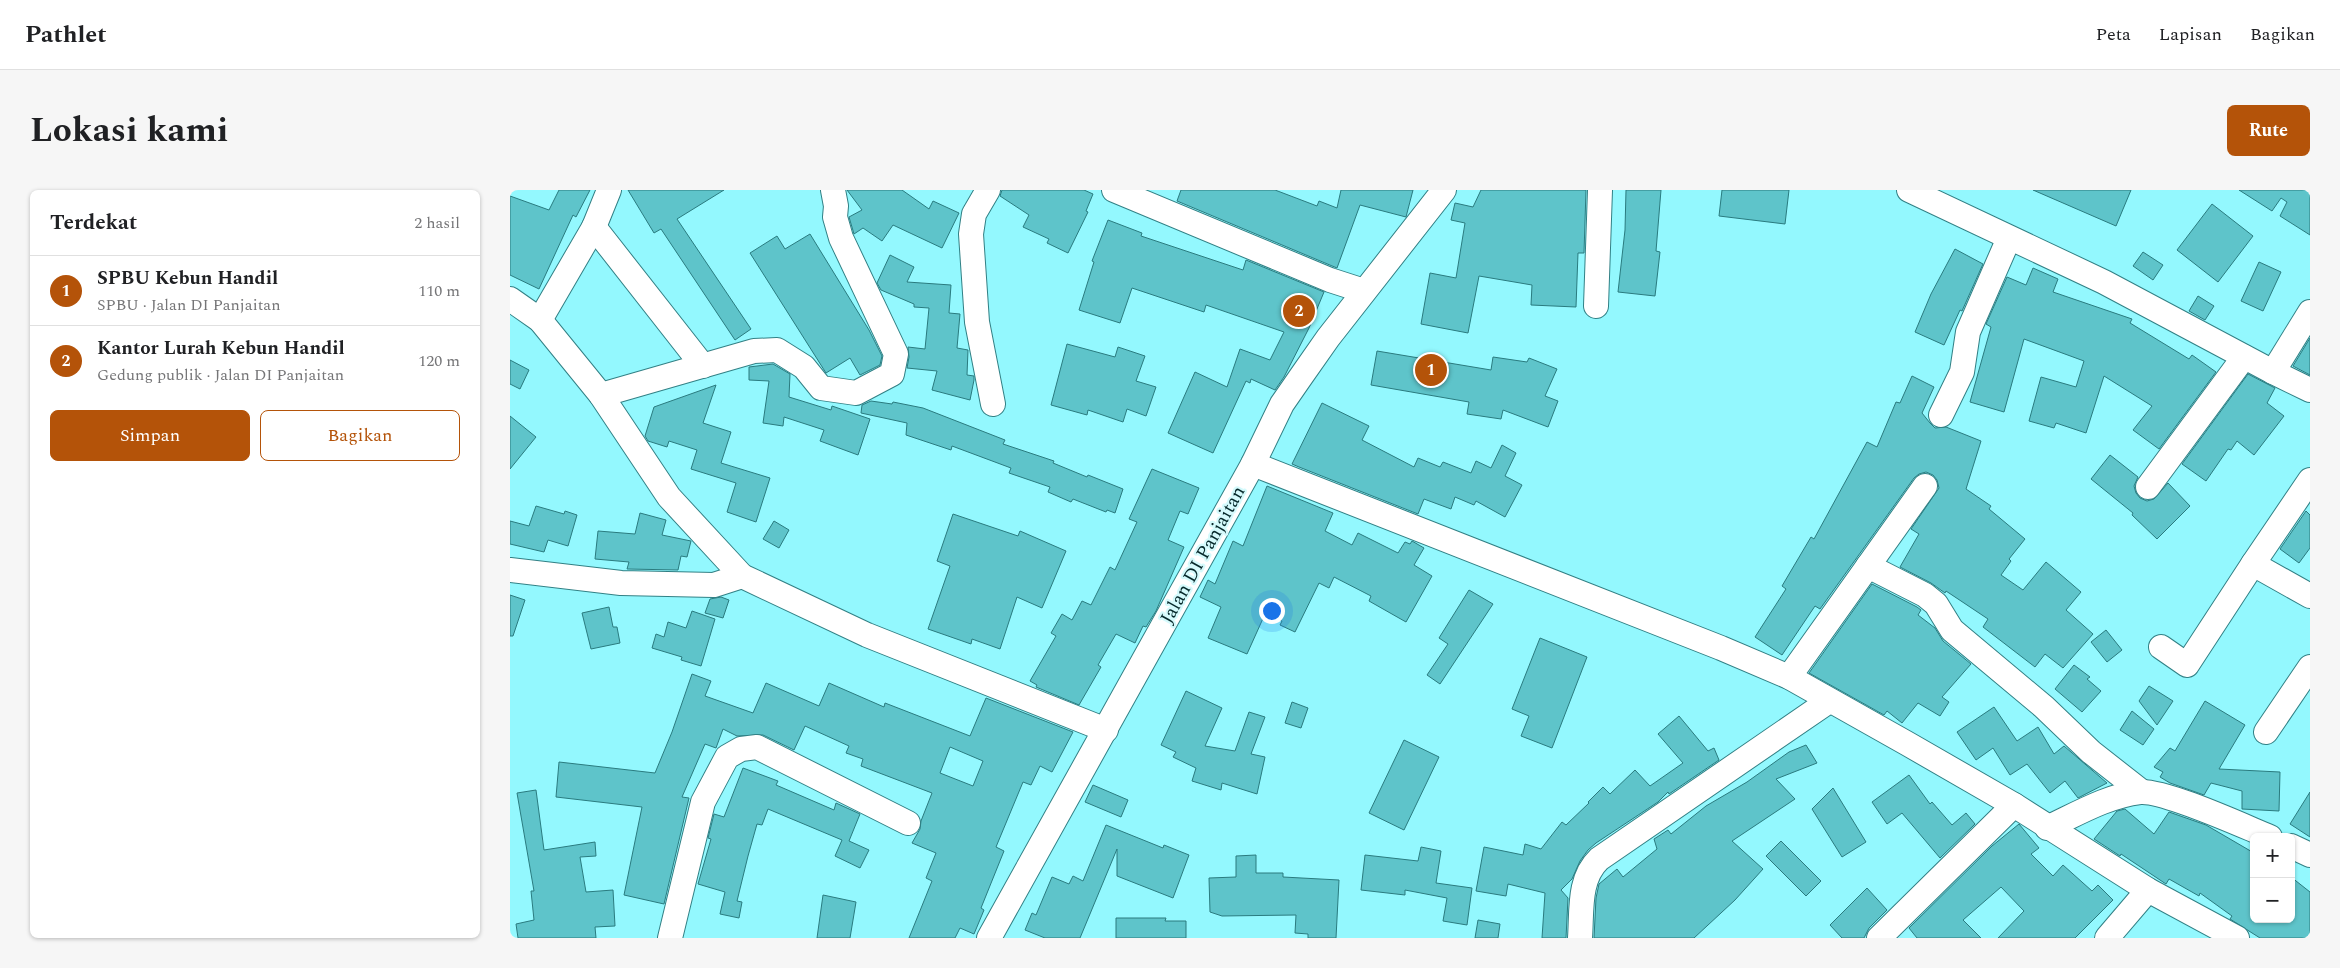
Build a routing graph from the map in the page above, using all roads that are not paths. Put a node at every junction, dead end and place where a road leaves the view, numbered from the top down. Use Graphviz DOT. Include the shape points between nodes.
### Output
graph roads {
  1 [pos="609,190"];
  2 [pos="833,190"];
  3 [pos="988,190"];
  4 [pos="1114,190"];
  5 [pos="1444,190"];
  6 [pos="1600,190"];
  7 [pos="1909,190"];
  8 [pos="594,227"];
  9 [pos="2009,238"];
  10 [pos="1364,291"];
  11 [pos="510,299"];
  12 [pos="1596,306"];
  13 [pos="2310,312"];
  14 [pos="540,320"];
  15 [pos="2244,357"];
  16 [pos="703,366"];
  17 [pos="2273,372"];
  18 [pos="2310,390"];
  19 [pos="601,395"];
  20 [pos="993,404"];
  21 [pos="1941,415"];
  22 [pos="1252,464"];
  23 [pos="2310,480"];
  24 [pos="1925,486"];
  25 [pos="2148,487"];
  26 [pos="2253,564"];
  27 [pos="1868,566"];
  28 [pos="510,570"];
  29 [pos="742,576"];
  30 [pos="2310,596"];
  31 [pos="2161,647"];
  32 [pos="2310,667"];
  33 [pos="1789,677"];
  34 [pos="1829,701"];
  35 [pos="1106,730"];
  36 [pos="2266,732"];
  37 [pos="2142,792"];
  38 [pos="2014,805"];
  39 [pos="908,823"];
  40 [pos="2047,828"];
  41 [pos="2260,833"];
  42 [pos="2295,848"];
  43 [pos="2310,855"];
  44 [pos="2148,890"];
  45 [pos="670,938"];
  46 [pos="989,938"];
  47 [pos="1580,938"];
  48 [pos="1879,938"];
  49 [pos="2107,938"];
  50 [pos="2237,938"];
  1 -- 8 [label="street"];
  2 -- 16 [label="street" via="840,238 896,354 892,374 856,393 821,388 804,366 776,350 754,351"];
  3 -- 20 [label="street" via="974,214 971,234 977,322"];
  4 -- 10 [label="street" via="1330,280"];
  5 -- 10 [label="street, Jalan DI Panjaitan"];
  6 -- 12 [label="street"];
  7 -- 9 [label="street"];
  8 -- 14 [label="street"];
  8 -- 16 [label="street"];
  9 -- 15 [label="street" via="2104,282"];
  9 -- 21 [label="street" via="1968,332 1962,372"];
  10 -- 22 [label="street, Jalan DI Panjaitan" via="1282,404"];
  11 -- 14 [label="street"];
  13 -- 17 [label="street"];
  14 -- 19 [label="street"];
  15 -- 17 [label="street"];
  15 -- 25 [label="street"];
  16 -- 19 [label="street"];
  17 -- 18 [label="street"];
  19 -- 29 [label="street" via="669,496"];
  22 -- 33 [label="street"];
  22 -- 35 [label="street, Jalan DI Panjaitan"];
  23 -- 26 [label="street"];
  24 -- 27 [label="street"];
  26 -- 30 [label="street"];
  26 -- 31 [label="street" via="2187,665"];
  27 -- 33 [label="street"];
  27 -- 37 [label="street" via="1936,604 1952,630 2044,707 2091,752"];
  28 -- 29 [label="street" via="621,583 714,586"];
  29 -- 35 [label="street" via="867,635"];
  32 -- 36 [label="street"];
  33 -- 34 [label="street"];
  34 -- 38 [label="street"];
  34 -- 47 [label="street" via="1599,859 1590,868 1584,882"];
  35 -- 46 [label="street, Jalan DI Panjaitan"];
  37 -- 40 [label="street" via="2109,799"];
  37 -- 41 [label="street" via="2170,798"];
  38 -- 40 [label="street"];
  38 -- 48 [label="street"];
  39 -- 45 [label="street" via="757,746 741,749 727,757 703,802"];
  40 -- 44 [label="street"];
  42 -- 43 [label="street"];
  44 -- 49 [label="street"];
  44 -- 50 [label="street"];
}
